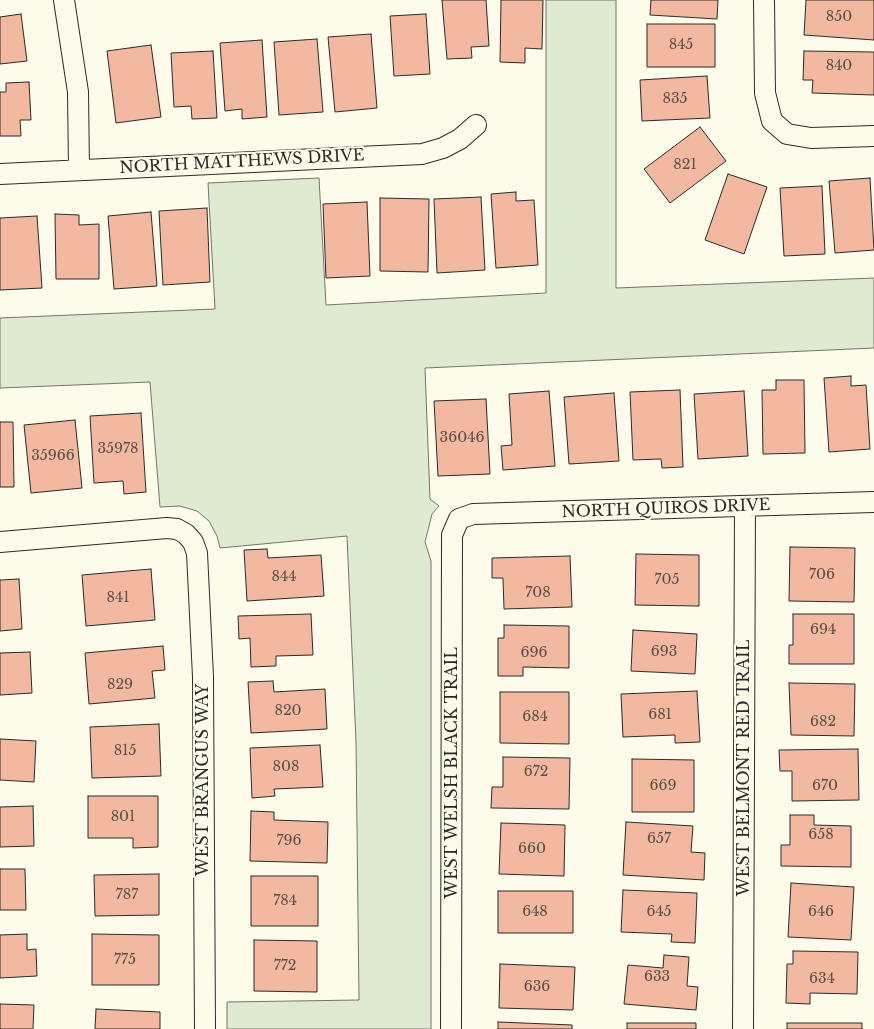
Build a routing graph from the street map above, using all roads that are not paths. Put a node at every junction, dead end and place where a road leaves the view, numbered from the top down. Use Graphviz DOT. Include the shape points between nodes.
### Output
graph roads {
  1 [pos="64,0"];
  2 [pos="764,0"];
  3 [pos="476,125"];
  4 [pos="874,136"];
  5 [pos="79,169"];
  6 [pos="0,174"];
  7 [pos="874,502"];
  8 [pos="745,507"];
  9 [pos="460,519"];
  10 [pos="0,542"];
  11 [pos="205,1029"];
  12 [pos="451,1029"];
  13 [pos="743,1029"];
  1 -- 5 [label="street" via="78,92"];
  2 -- 4 [label="street" via="765,93 772,122 787,134 811,138"];
  3 -- 5 [label="street, NORTH MATTHEWS DRIVE" via="460,139 422,154"];
  5 -- 6 [label="street, NORTH MATTHEWS DRIVE"];
  7 -- 8 [label="street, NORTH QUIROS DRIVE"];
  8 -- 9 [label="street, NORTH QUIROS DRIVE" via="473,514"];
  8 -- 13 [label="street, WEST BELMONT RED TRAIL"];
  9 -- 12 [label="street, WEST WELSH BLACK TRAIL" via="452,535"];
  10 -- 11 [label="street, WEST BRANGUS WAY" via="167,528 177,529 193,542 197,553 203,677"];
}
